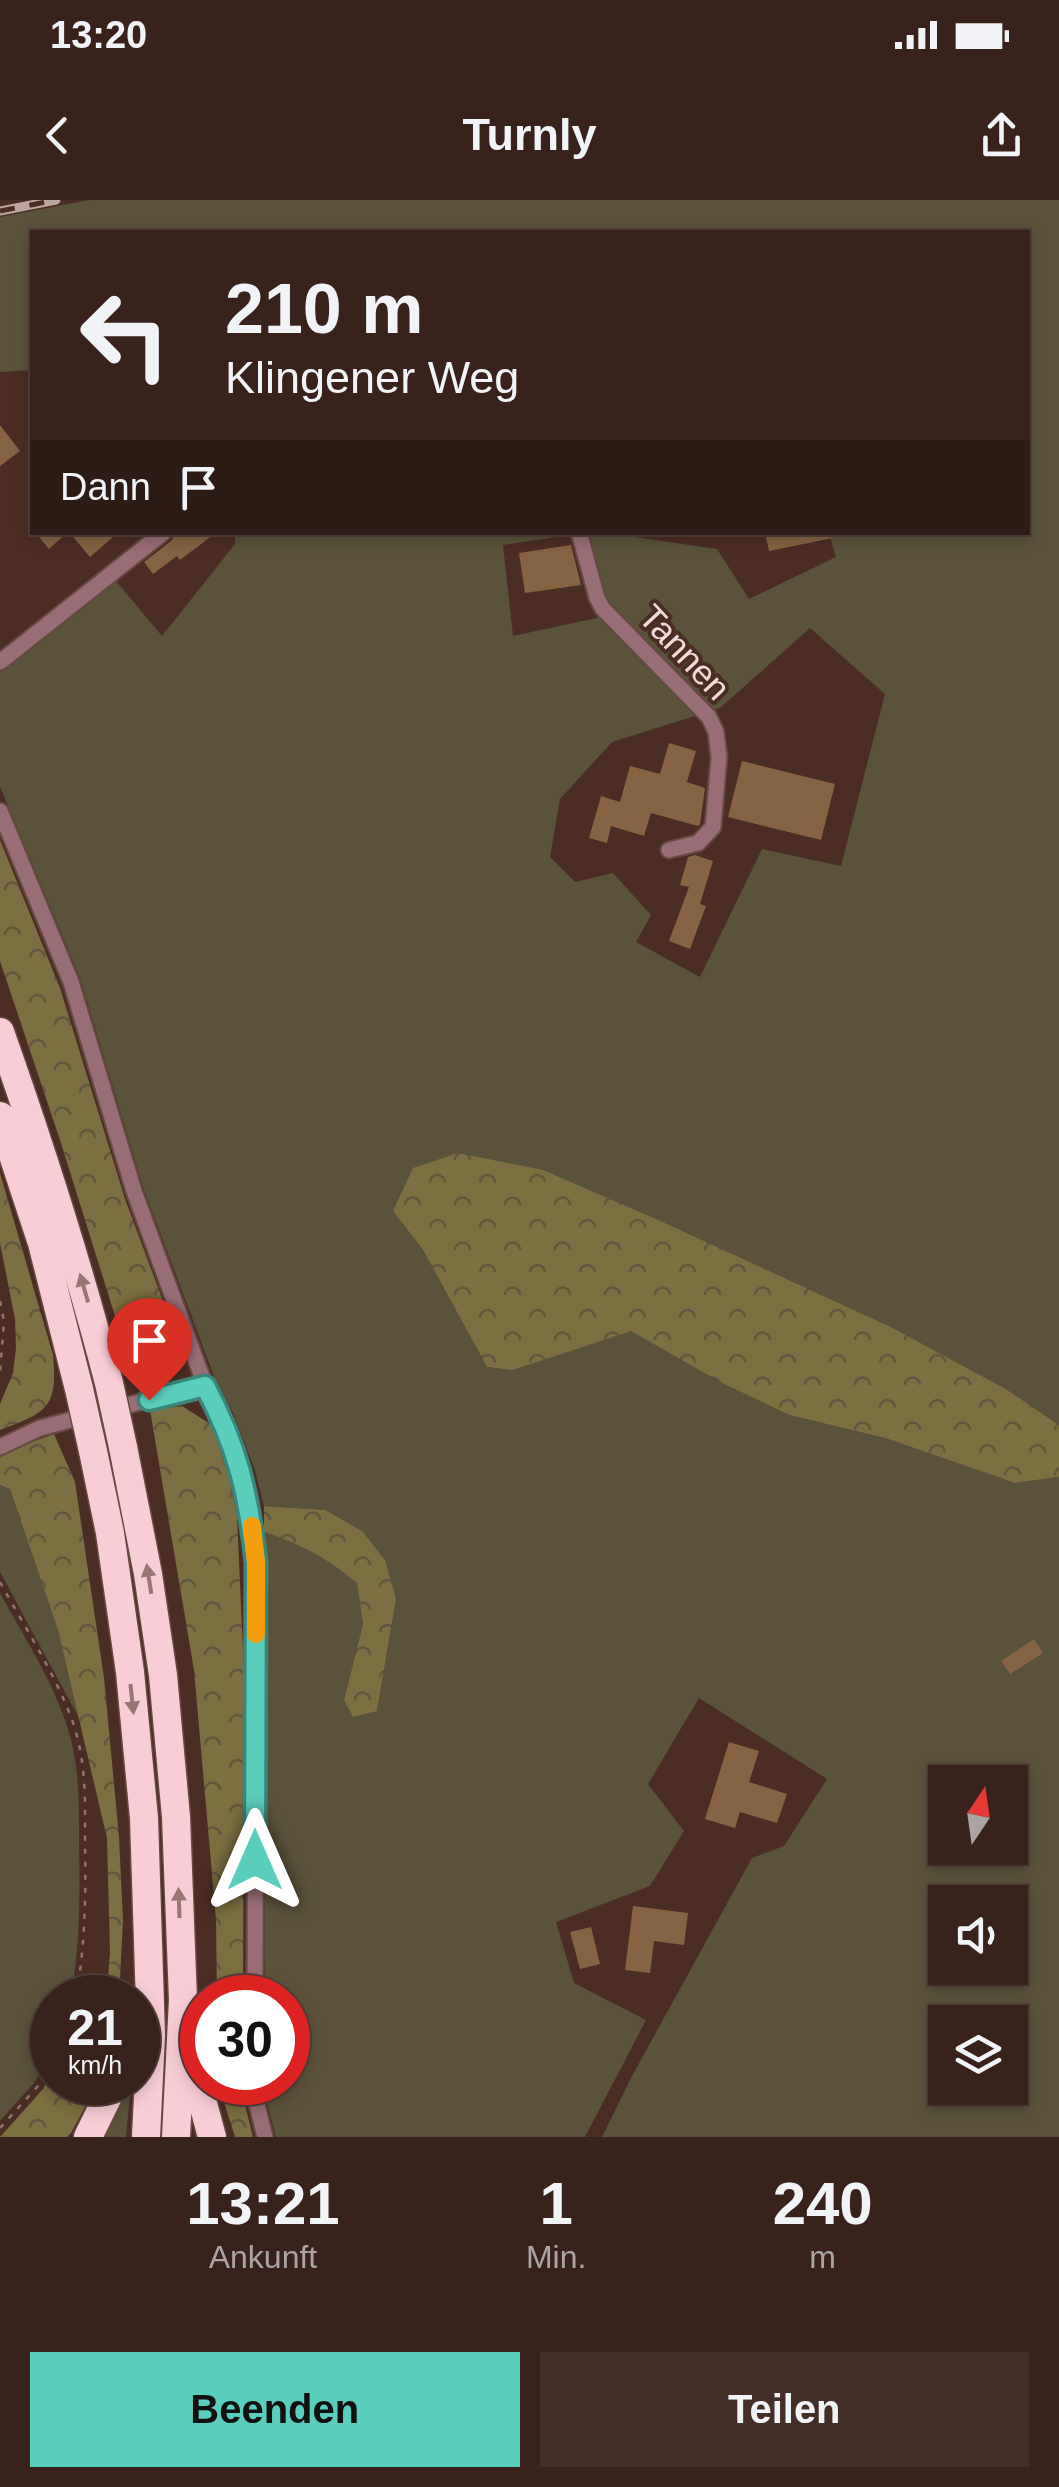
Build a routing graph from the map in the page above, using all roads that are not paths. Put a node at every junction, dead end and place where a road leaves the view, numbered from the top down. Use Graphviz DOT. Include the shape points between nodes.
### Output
graph roads {
  1 [pos="160,535"];
  2 [pos="580,535"];
  3 [pos="0,662"];
  4 [pos="0,810"];
  5 [pos="669,850"];
  6 [pos="0,1032"];
  7 [pos="0,1116"];
  8 [pos="205,1386"];
  9 [pos="0,1447"];
  10 [pos="148,1918"];
  11 [pos="136,1975"];
  12 [pos="181,1975"];
  13 [pos="255,1975"];
  14 [pos="180,2046"];
  15 [pos="104,2105"];
  16 [pos="204,2105"];
  17 [pos="257,2105"];
  18 [pos="88,2137"];
  19 [pos="146,2137"];
  20 [pos="176,2137"];
  21 [pos="212,2137"];
  22 [pos="265,2137"];
  1 -- 3 [label="street"];
  2 -- 5 [label="street, Tannen" via="604,609 716,732 713,827 698,843"];
  4 -- 8 [label="street" via="71,982 134,1192"];
  12 -- 6 [label="highway, one-way, bridge" via="163,1675 124,1447 86,1297"];
  7 -- 10 [label="highway, one-way, bridge" via="42,1243 110,1533 130,1672"];
  8 -- 9 [label="street" via="40,1428"];
  8 -- 13 [label="street" via="242,1474 256,1562"];
  10 -- 11 [label="highway"];
  10 -- 19 [label="highway"];
  14 -- 20 [label="highway"];
  15 -- 18 [label="highway"];
  16 -- 21 [label="highway"];
  17 -- 22 [label="street"];
}
